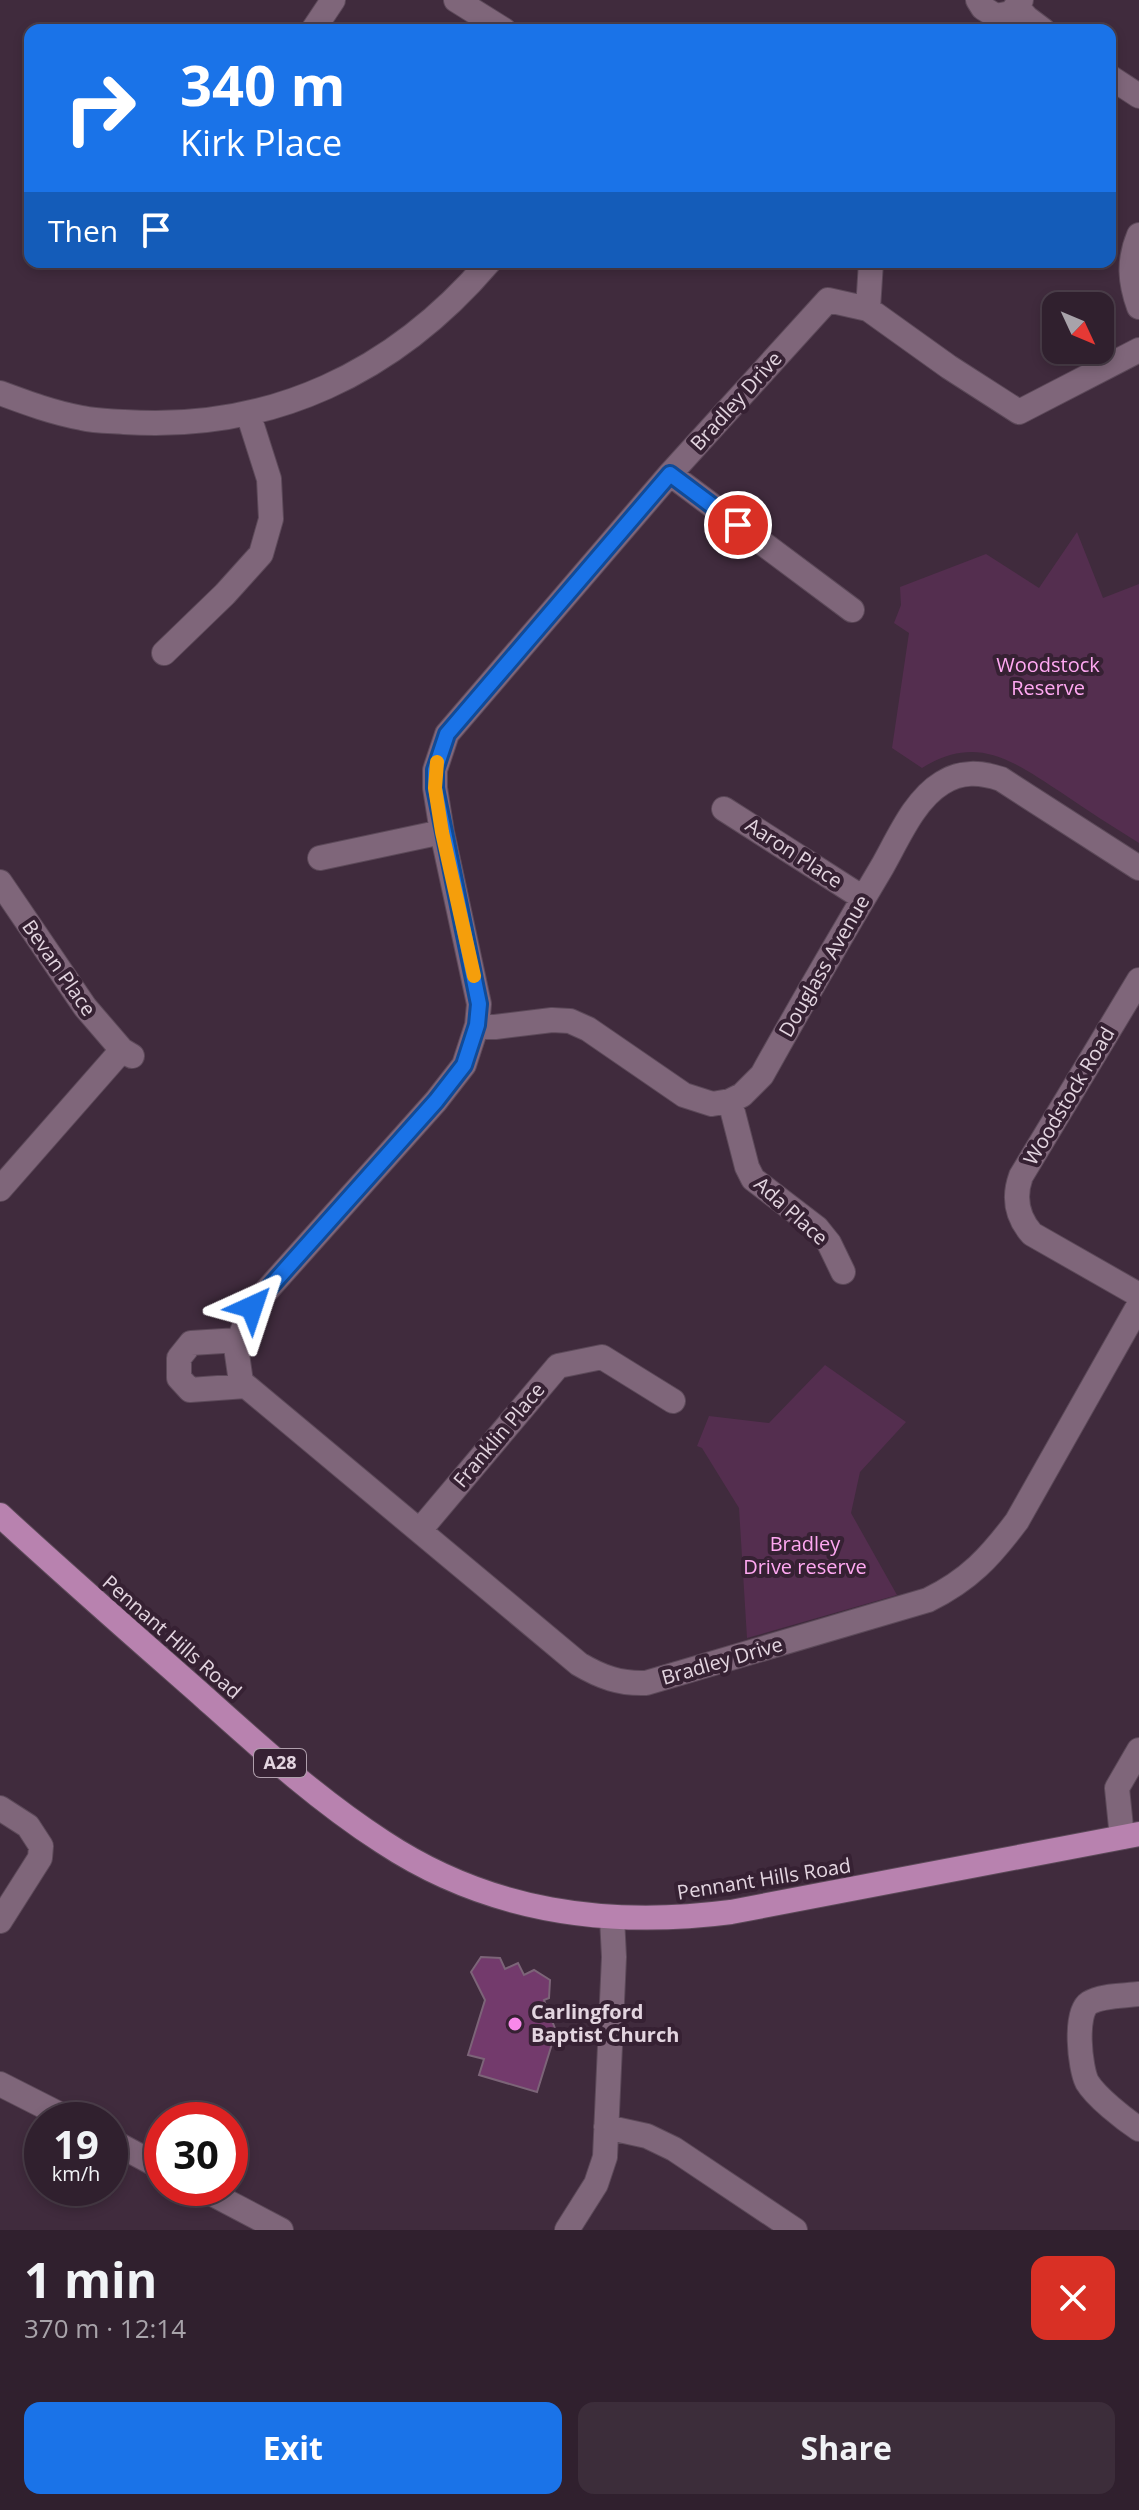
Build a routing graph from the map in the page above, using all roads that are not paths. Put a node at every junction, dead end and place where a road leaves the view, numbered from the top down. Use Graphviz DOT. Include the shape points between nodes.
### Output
graph roads {
  1 [pos="333,0"];
  2 [pos="456,0"];
  3 [pos="978,0"];
  4 [pos="1019,4"];
  5 [pos="317,24"];
  6 [pos="494,24"];
  7 [pos="1035,24"];
  8 [pos="1116,81"];
  9 [pos="1139,96"];
  10 [pos="1139,235"];
  11 [pos="484,268"];
  12 [pos="871,268"];
  13 [pos="1139,307"];
  14 [pos="868,309"];
  15 [pos="1139,350"];
  16 [pos="0,393"];
  17 [pos="248,413"];
  18 [pos="670,474"];
  19 [pos="852,610"];
  20 [pos="164,653"];
  21 [pos="724,809"];
  22 [pos="442,832"];
  23 [pos="320,858"];
  24 [pos="1139,868"];
  25 [pos="0,882"];
  26 [pos="863,898"];
  27 [pos="1136,993"];
  28 [pos="477,1025"];
  29 [pos="730,1101"];
  30 [pos="0,1189"];
  31 [pos="843,1272"];
  32 [pos="1139,1295"];
  33 [pos="1139,1305"];
  34 [pos="239,1340"];
  35 [pos="246,1386"];
  36 [pos="673,1401"];
  37 [pos="0,1515"];
  38 [pos="420,1530"];
  39 [pos="1139,1750"];
  40 [pos="0,1808"];
  41 [pos="1131,1836"];
  42 [pos="612,1918"];
  43 [pos="0,1921"];
  44 [pos="1139,1994"];
  45 [pos="0,2084"];
  46 [pos="36,2102"];
  47 [pos="606,2127"];
  48 [pos="1139,2129"];
  49 [pos="235,2206"];
  50 [pos="281,2230"];
  51 [pos="567,2230"];
  52 [pos="795,2230"];
  1 -- 5 [label="street"];
  2 -- 6 [label="street"];
  3 -- 4 [label="street" via="996,16 1011,13"];
  4 -- 7 [label="street"];
  8 -- 9 [label="street"];
  10 -- 13 [label="street" via="1130,271"];
  11 -- 17 [label="street" via="448,307 387,355 345,379"];
  12 -- 14 [label="street"];
  14 -- 15 [label="street, Bradley Drive" via="1019,412"];
  14 -- 18 [label="street, Bradley Drive" via="828,300"];
  16 -- 17 [label="street" via="83,419 187,422"];
  17 -- 20 [label="street" via="269,479 271,519 261,554"];
  18 -- 19 [label="street"];
  18 -- 22 [label="street, Bradley Drive" via="447,734 435,770"];
  21 -- 26 [label="street, Aaron Place"];
  22 -- 23 [label="street"];
  22 -- 28 [label="street, Bradley Drive" via="479,1004"];
  24 -- 26 [label="street, Douglass Avenue" via="1001,779 963,774 925,796"];
  25 -- 30 [label="street, Bevan Place" via="85,1007 127,1053"];
  26 -- 29 [label="street, Douglass Avenue" via="762,1075"];
  27 -- 32 [label="street, Woodstock Road" via="1021,1176 1016,1197 1032,1234"];
  28 -- 29 [label="street" via="570,1021 684,1095 712,1104"];
  28 -- 34 [label="street, Bradley Drive" via="464,1065 252,1307"];
  29 -- 31 [label="street, Ada Place" via="753,1179 817,1228"];
  33 -- 38 [label="street, Bradley Drive" via="1017,1521 969,1576 928,1600 646,1683 631,1683 604,1678 579,1664"];
  34 -- 35 [label="street, Bradley Drive" via="241,1382"];
  34 -- 35 [label="street" via="191,1343 179,1358 179,1378 190,1390"];
  35 -- 38 [label="street, Bradley Drive"];
  36 -- 38 [label="street, Franklin Place" via="602,1357 558,1366"];
  37 -- 42 [label="highway, Pennant Hills Road / A28" via="248,1736 384,1843 501,1898"];
  39 -- 41 [label="street" via="1117,1788"];
  40 -- 43 [label="street" via="28,1826 41,1846 40,1858"];
  41 -- 42 [label="highway, Pennant Hills Road / A28" via="731,1912"];
  42 -- 47 [label="street"];
  44 -- 48 [label="street" via="1089,2003 1079,2021 1087,2081"];
  45 -- 46 [label="street"];
  47 -- 51 [label="street" via="603,2166"];
  47 -- 52 [label="street" via="647,2136 674,2149"];
  49 -- 50 [label="street"];
}
